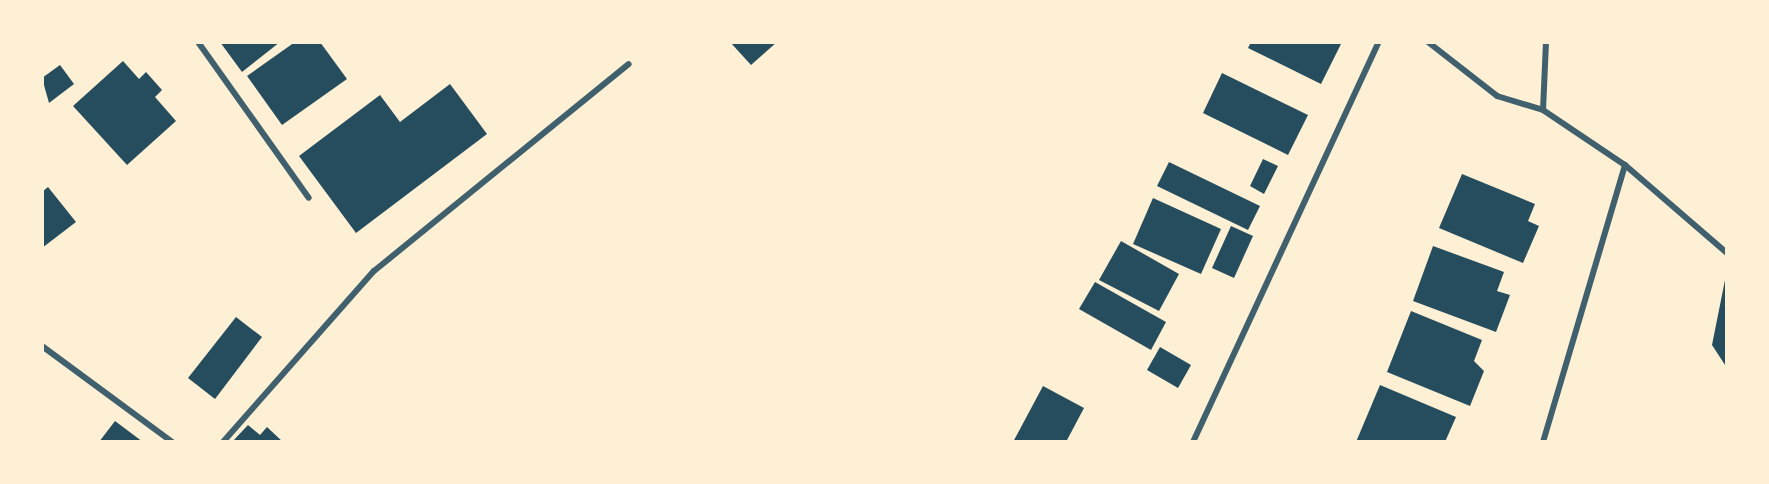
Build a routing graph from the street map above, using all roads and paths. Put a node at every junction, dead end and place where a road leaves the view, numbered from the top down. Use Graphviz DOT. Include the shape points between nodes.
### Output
graph roads {
  1 [pos="198,42"];
  2 [pos="1379,42"];
  3 [pos="1428,42"];
  4 [pos="1546,42"];
  5 [pos="629,64"];
  6 [pos="1544,110"];
  7 [pos="1625,165"];
  8 [pos="309,198"];
  9 [pos="1727,253"];
  10 [pos="42,346"];
  11 [pos="172,442"];
  12 [pos="223,442"];
  13 [pos="1192,442"];
  14 [pos="1543,442"];
  1 -- 8 [label="street"];
  2 -- 13 [label="street"];
  3 -- 6 [label="street" via="1497,96"];
  4 -- 6 [label="street"];
  5 -- 12 [label="street" via="374,271"];
  6 -- 7 [label="street"];
  7 -- 9 [label="street"];
  7 -- 14 [label="street"];
  10 -- 11 [label="street"];
}
